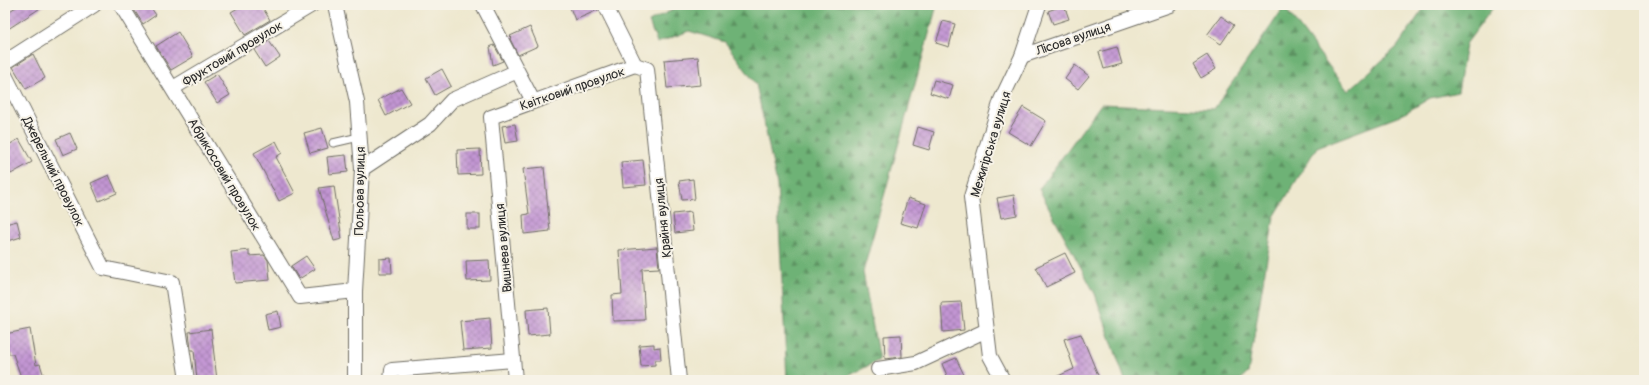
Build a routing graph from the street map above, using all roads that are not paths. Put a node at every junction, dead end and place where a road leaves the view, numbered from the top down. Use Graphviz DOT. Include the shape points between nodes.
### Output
graph roads {
  1 [pos="94,5"];
  2 [pos="121,5"];
  3 [pos="312,5"];
  4 [pos="335,5"];
  5 [pos="483,5"];
  6 [pos="605,5"];
  7 [pos="1039,5"];
  8 [pos="1170,5"];
  9 [pos="1022,56"];
  10 [pos="5,62"];
  11 [pos="635,65"];
  12 [pos="513,73"];
  13 [pos="5,75"];
  14 [pos="173,88"];
  15 [pos="533,101"];
  16 [pos="491,117"];
  17 [pos="359,137"];
  18 [pos="333,143"];
  19 [pos="362,169"];
  20 [pos="355,291"];
  21 [pos="987,330"];
  22 [pos="513,360"];
  23 [pos="878,369"];
  24 [pos="392,375"];
  25 [pos="187,380"];
  26 [pos="355,380"];
  27 [pos="515,380"];
  28 [pos="679,380"];
  29 [pos="1003,380"];
  1 -- 10 [label="street"];
  2 -- 14 [label="street, Абрикосовий провулок"];
  3 -- 14 [label="street, Фруктовий провулок"];
  4 -- 17 [label="street, Польова вулиця" via="357,102"];
  5 -- 15 [label="street"];
  6 -- 11 [label="street, Квітковий провулок"];
  7 -- 9 [label="street, Межигірська вулиця"];
  8 -- 9 [label="street, Лісова вулиця"];
  9 -- 21 [label="street, Межигірська вулиця" via="1001,100 971,197"];
  11 -- 15 [label="street, Квітковий провулок"];
  11 -- 28 [label="street, Крайня вулиця" via="647,69"];
  12 -- 19 [label="street" via="452,100 430,124"];
  13 -- 25 [label="street, Джерельний провулок" via="102,268 172,282"];
  14 -- 20 [label="street, Абрикосовий провулок" via="300,297"];
  15 -- 16 [label="street, Квітковий провулок"];
  16 -- 22 [label="street, Вишнева вулиця"];
  17 -- 18 [label="lane"];
  17 -- 19 [label="street, Польова вулиця"];
  19 -- 20 [label="street, Польова вулиця"];
  20 -- 26 [label="street, Польова вулиця"];
  21 -- 23 [label="street" via="916,363"];
  21 -- 29 [label="street, Межигірська вулиця" via="990,356"];
  22 -- 24 [label="street"];
  22 -- 27 [label="street, Вишнева вулиця"];
}
